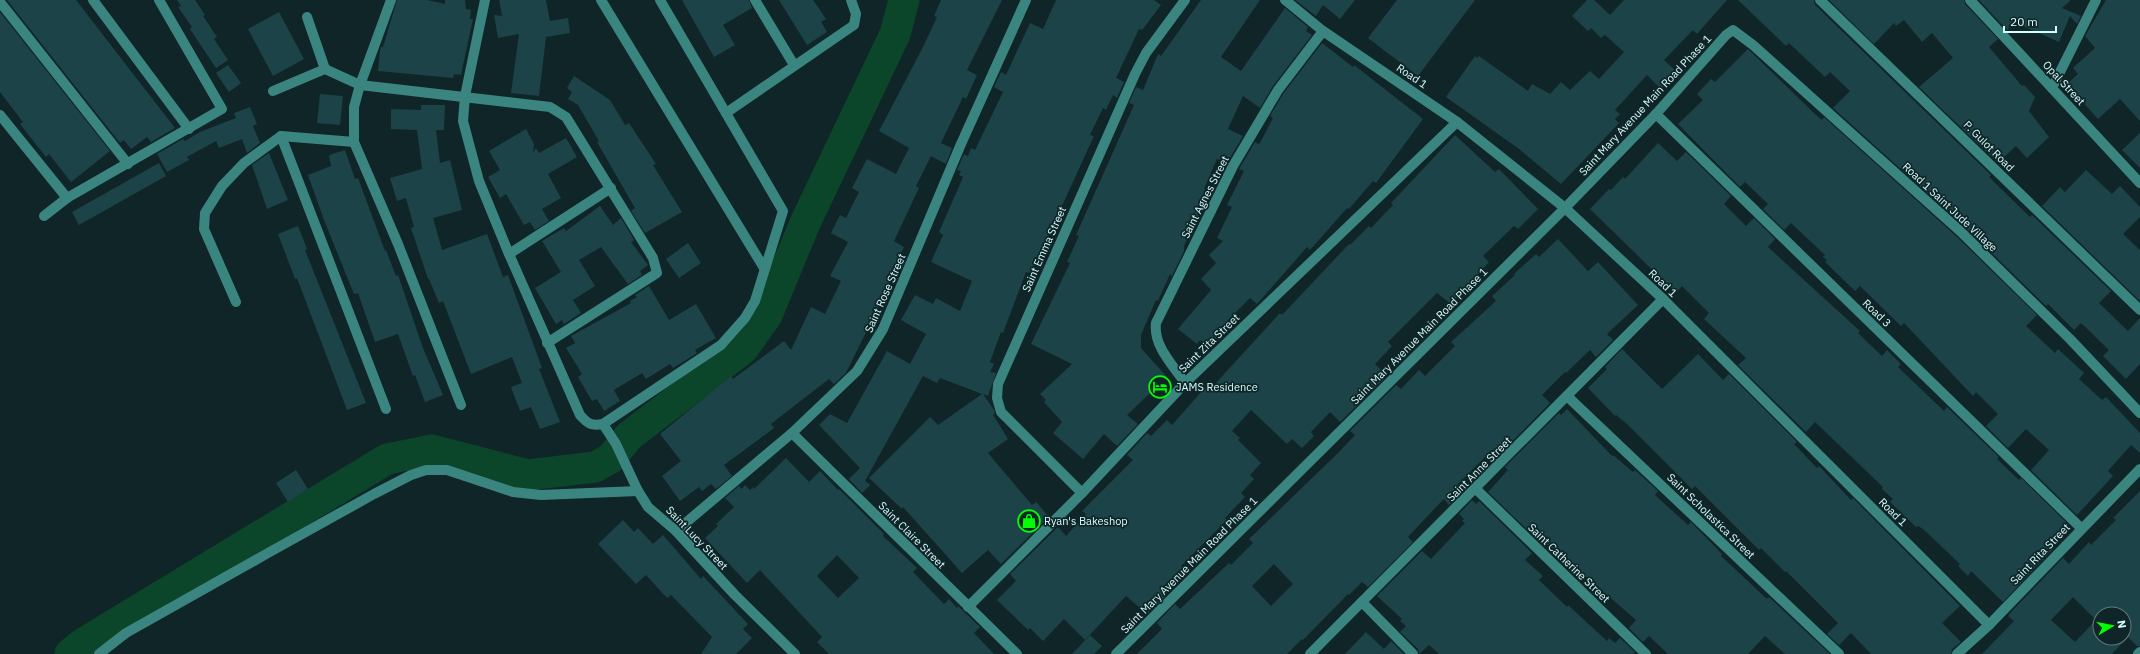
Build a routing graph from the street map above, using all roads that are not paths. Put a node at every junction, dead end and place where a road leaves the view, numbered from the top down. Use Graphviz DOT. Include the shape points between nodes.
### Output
graph roads {
  1 [pos="93,0"];
  2 [pos="159,0"];
  3 [pos="392,0"];
  4 [pos="485,0"];
  5 [pos="601,0"];
  6 [pos="660,0"];
  7 [pos="755,0"];
  8 [pos="851,0"];
  9 [pos="1026,0"];
  10 [pos="1186,0"];
  11 [pos="1285,0"];
  12 [pos="1820,0"];
  13 [pos="1970,0"];
  14 [pos="2096,0"];
  15 [pos="0,2"];
  16 [pos="307,17"];
  17 [pos="1733,30"];
  18 [pos="1323,31"];
  19 [pos="794,65"];
  20 [pos="326,69"];
  21 [pos="360,85"];
  22 [pos="2052,88"];
  23 [pos="273,91"];
  24 [pos="465,96"];
  25 [pos="726,113"];
  26 [pos="1656,114"];
  27 [pos="0,115"];
  28 [pos="1457,122"];
  29 [pos="188,129"];
  30 [pos="281,136"];
  31 [pos="354,142"];
  32 [pos="128,164"];
  33 [pos="2140,183"];
  34 [pos="611,188"];
  35 [pos="68,198"];
  36 [pos="1566,208"];
  37 [pos="44,216"];
  38 [pos="509,254"];
  39 [pos="764,268"];
  40 [pos="1663,299"];
  41 [pos="236,302"];
  42 [pos="2140,310"];
  43 [pos="547,343"];
  44 [pos="1185,383"];
  45 [pos="1567,396"];
  46 [pos="461,405"];
  47 [pos="386,409"];
  48 [pos="2140,413"];
  49 [pos="603,424"];
  50 [pos="792,433"];
  51 [pos="2140,469"];
  52 [pos="1476,489"];
  53 [pos="638,491"];
  54 [pos="1082,493"];
  55 [pos="2082,528"];
  56 [pos="676,531"];
  57 [pos="1362,602"];
  58 [pos="968,607"];
  59 [pos="1989,625"];
  60 [pos="99,654"];
  61 [pos="795,654"];
  62 [pos="1017,654"];
  63 [pos="1116,654"];
  64 [pos="1310,654"];
  65 [pos="1413,654"];
  66 [pos="1646,654"];
  67 [pos="1838,654"];
  68 [pos="1956,654"];
  1 -- 29 [label="street"];
  2 -- 29 [label="street" via="222,109"];
  3 -- 21 [label="street"];
  4 -- 24 [label="street"];
  5 -- 39 [label="street"];
  6 -- 25 [label="street"];
  7 -- 19 [label="street"];
  8 -- 19 [label="street" via="856,14 854,25"];
  9 -- 50 [label="street, Saint Rose Street" via="961,144 883,329 857,371"];
  10 -- 54 [label="street, Saint Emma Street" via="1146,54 1135,74 998,384 997,398 1001,412"];
  11 -- 18 [label="street, Road 1"];
  12 -- 42 [label="street, P. Gulot Road"];
  13 -- 22 [label="street, Opal Street"];
  14 -- 22 [label="street"];
  15 -- 32 [label="street"];
  16 -- 20 [label="street"];
  17 -- 26 [label="street, Saint Mary Avenue Main Road Phase 1"];
  17 -- 48 [label="street, Road 1 Saint Jude Village" via="1753,45 1960,231 2070,339"];
  18 -- 28 [label="street, Road 1"];
  18 -- 44 [label="street, Saint Agnes Street" via="1278,90 1232,166 1156,324 1155,334 1160,347"];
  19 -- 25 [label="street"];
  20 -- 21 [label="street"];
  20 -- 23 [label="street"];
  21 -- 24 [label="street"];
  21 -- 31 [label="street" via="354,106"];
  22 -- 33 [label="street, Opal Street"];
  24 -- 34 [label="street" via="550,107 566,117"];
  24 -- 38 [label="street" via="462,121 480,181"];
  25 -- 39 [label="street" via="783,211"];
  26 -- 36 [label="street, Saint Mary Avenue Main Road Phase 1"];
  26 -- 55 [label="street, Road 3"];
  27 -- 35 [label="street"];
  28 -- 36 [label="street, Road 1"];
  28 -- 44 [label="street, Saint Zita Street"];
  29 -- 32 [label="street"];
  30 -- 31 [label="street"];
  30 -- 41 [label="street" via="244,163 222,186 206,213 204,229"];
  30 -- 47 [label="street"];
  31 -- 46 [label="street" via="398,244"];
  32 -- 35 [label="street"];
  34 -- 38 [label="street"];
  34 -- 43 [label="street" via="653,258 657,273"];
  35 -- 37 [label="street"];
  36 -- 40 [label="street, Road 1"];
  36 -- 63 [label="street, Saint Mary Avenue Main Road Phase 1"];
  38 -- 43 [label="street"];
  39 -- 49 [label="street" via="755,301 745,318 721,345"];
  40 -- 45 [label="street, Saint Anne Street"];
  40 -- 59 [label="street, Road 1"];
  43 -- 49 [label="street" via="580,415 587,424"];
  44 -- 54 [label="street, Saint Zita Street"];
  45 -- 52 [label="street, Saint Anne Street"];
  45 -- 67 [label="street, Saint Scholastica Street"];
  49 -- 53 [label="street, Saint Lucy Street" via="628,466"];
  50 -- 56 [label="street, Saint Rose Street"];
  50 -- 58 [label="street, Saint Claire Street"];
  51 -- 55 [label="street, Saint Rita Street"];
  52 -- 57 [label="street, Saint Anne Street"];
  52 -- 66 [label="street, Saint Catherine Street"];
  53 -- 56 [label="street, Saint Lucy Street" via="648,507"];
  53 -- 60 [label="street" via="541,495 513,492 447,470 426,470 374,494 261,557 126,633"];
  54 -- 58 [label="street, Saint Zita Street"];
  55 -- 59 [label="street, Saint Rita Street"];
  56 -- 61 [label="street, Saint Lucy Street"];
  57 -- 64 [label="street, Saint Anne Street"];
  57 -- 65 [label="street"];
  58 -- 62 [label="street, Saint Claire Street"];
  59 -- 68 [label="street, Saint Rita Street"];
}
